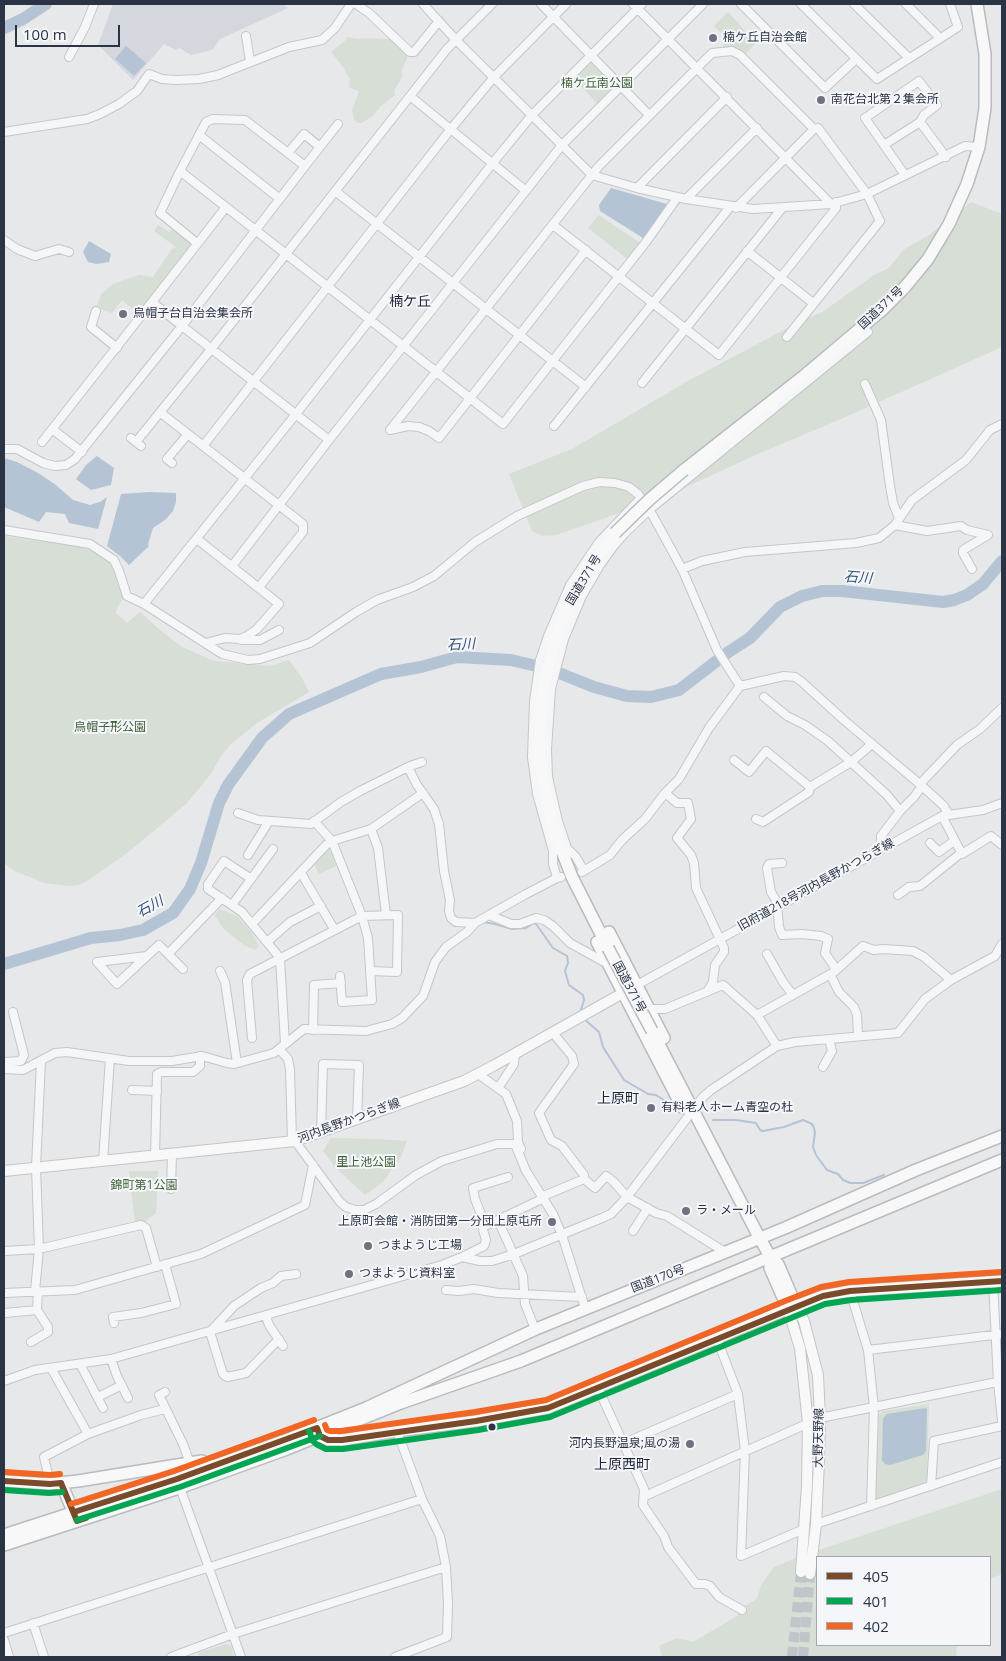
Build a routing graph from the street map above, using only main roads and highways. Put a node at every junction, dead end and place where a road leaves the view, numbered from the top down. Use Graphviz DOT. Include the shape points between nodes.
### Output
graph roads {
  1 [pos="977,4"];
  2 [pos="561,848"];
  3 [pos="636,985"];
  4 [pos="623,993"];
  5 [pos="694,1110"];
  6 [pos="1002,1136"];
  7 [pos="1002,1160"];
  8 [pos="4,1171"];
  9 [pos="759,1237"];
  10 [pos="771,1258"];
  11 [pos="998,1281"];
  12 [pos="792,1307"];
  13 [pos="318,1432"];
  14 [pos="212,1466"];
  15 [pos="4,1482"];
  16 [pos="56,1483"];
  17 [pos="178,1483"];
  18 [pos="75,1516"];
  19 [pos="4,1535"];
  20 [pos="4,1545"];
  1 -- 2 [label="highway, 国道371号, bridge" via="985,54 985,108 979,147 949,224 928,259 882,310 650,499 615,533 574,593 553,646 543,687 540,732 541,766 550,816"];
  2 -- 3 [label="highway" via="573,861"];
  2 -- 4 [label="highway" via="560,865 565,879"];
  2 -- 5 [label="highway, 国道371号, bridge" via="608,948"];
  3 -- 4 [label="main road, 河内長野かつらぎ線"];
  3 -- 5 [label="highway" via="693,1095"];
  4 -- 5 [label="highway" via="682,1107"];
  4 -- 8 [label="main road, 河内長野かつらぎ線" via="464,1081 293,1141"];
  5 -- 9 [label="highway, 国道371号"];
  6 -- 9 [label="highway, 国道170号"];
  7 -- 10 [label="highway, 国道170号"];
  9 -- 10 [label="highway, 国道371号"];
  9 -- 13 [label="highway, 国道170号" via="584,1302 536,1329"];
  10 -- 12 [label="highway, 国道371号" via="770,1268"];
  10 -- 13 [label="highway, 国道170号" via="529,1358"];
  11 -- 12 [label="highway, 国道170号" via="850,1291"];
  12 -- 12 [label="main road, 大野天野線" via="804,1321 818,1375 820,1418 816,1524 806,1573 804,1529 808,1423"];
  12 -- 13 [label="highway, 国道170号" via="548,1408 342,1440 328,1440"];
  13 -- 14 [label="highway, 国道170号"];
  13 -- 17 [label="highway, 国道170号"];
  14 -- 16 [label="highway, 国道170号" via="202,1461"];
  14 -- 17 [label="highway, 国道170号"];
  15 -- 16 [label="highway, 国道170号"];
  16 -- 18 [label="highway"];
  17 -- 18 [label="highway, 国道170号"];
  18 -- 19 [label="highway, 国道170号"];
  18 -- 20 [label="highway, 国道170号"];
}
